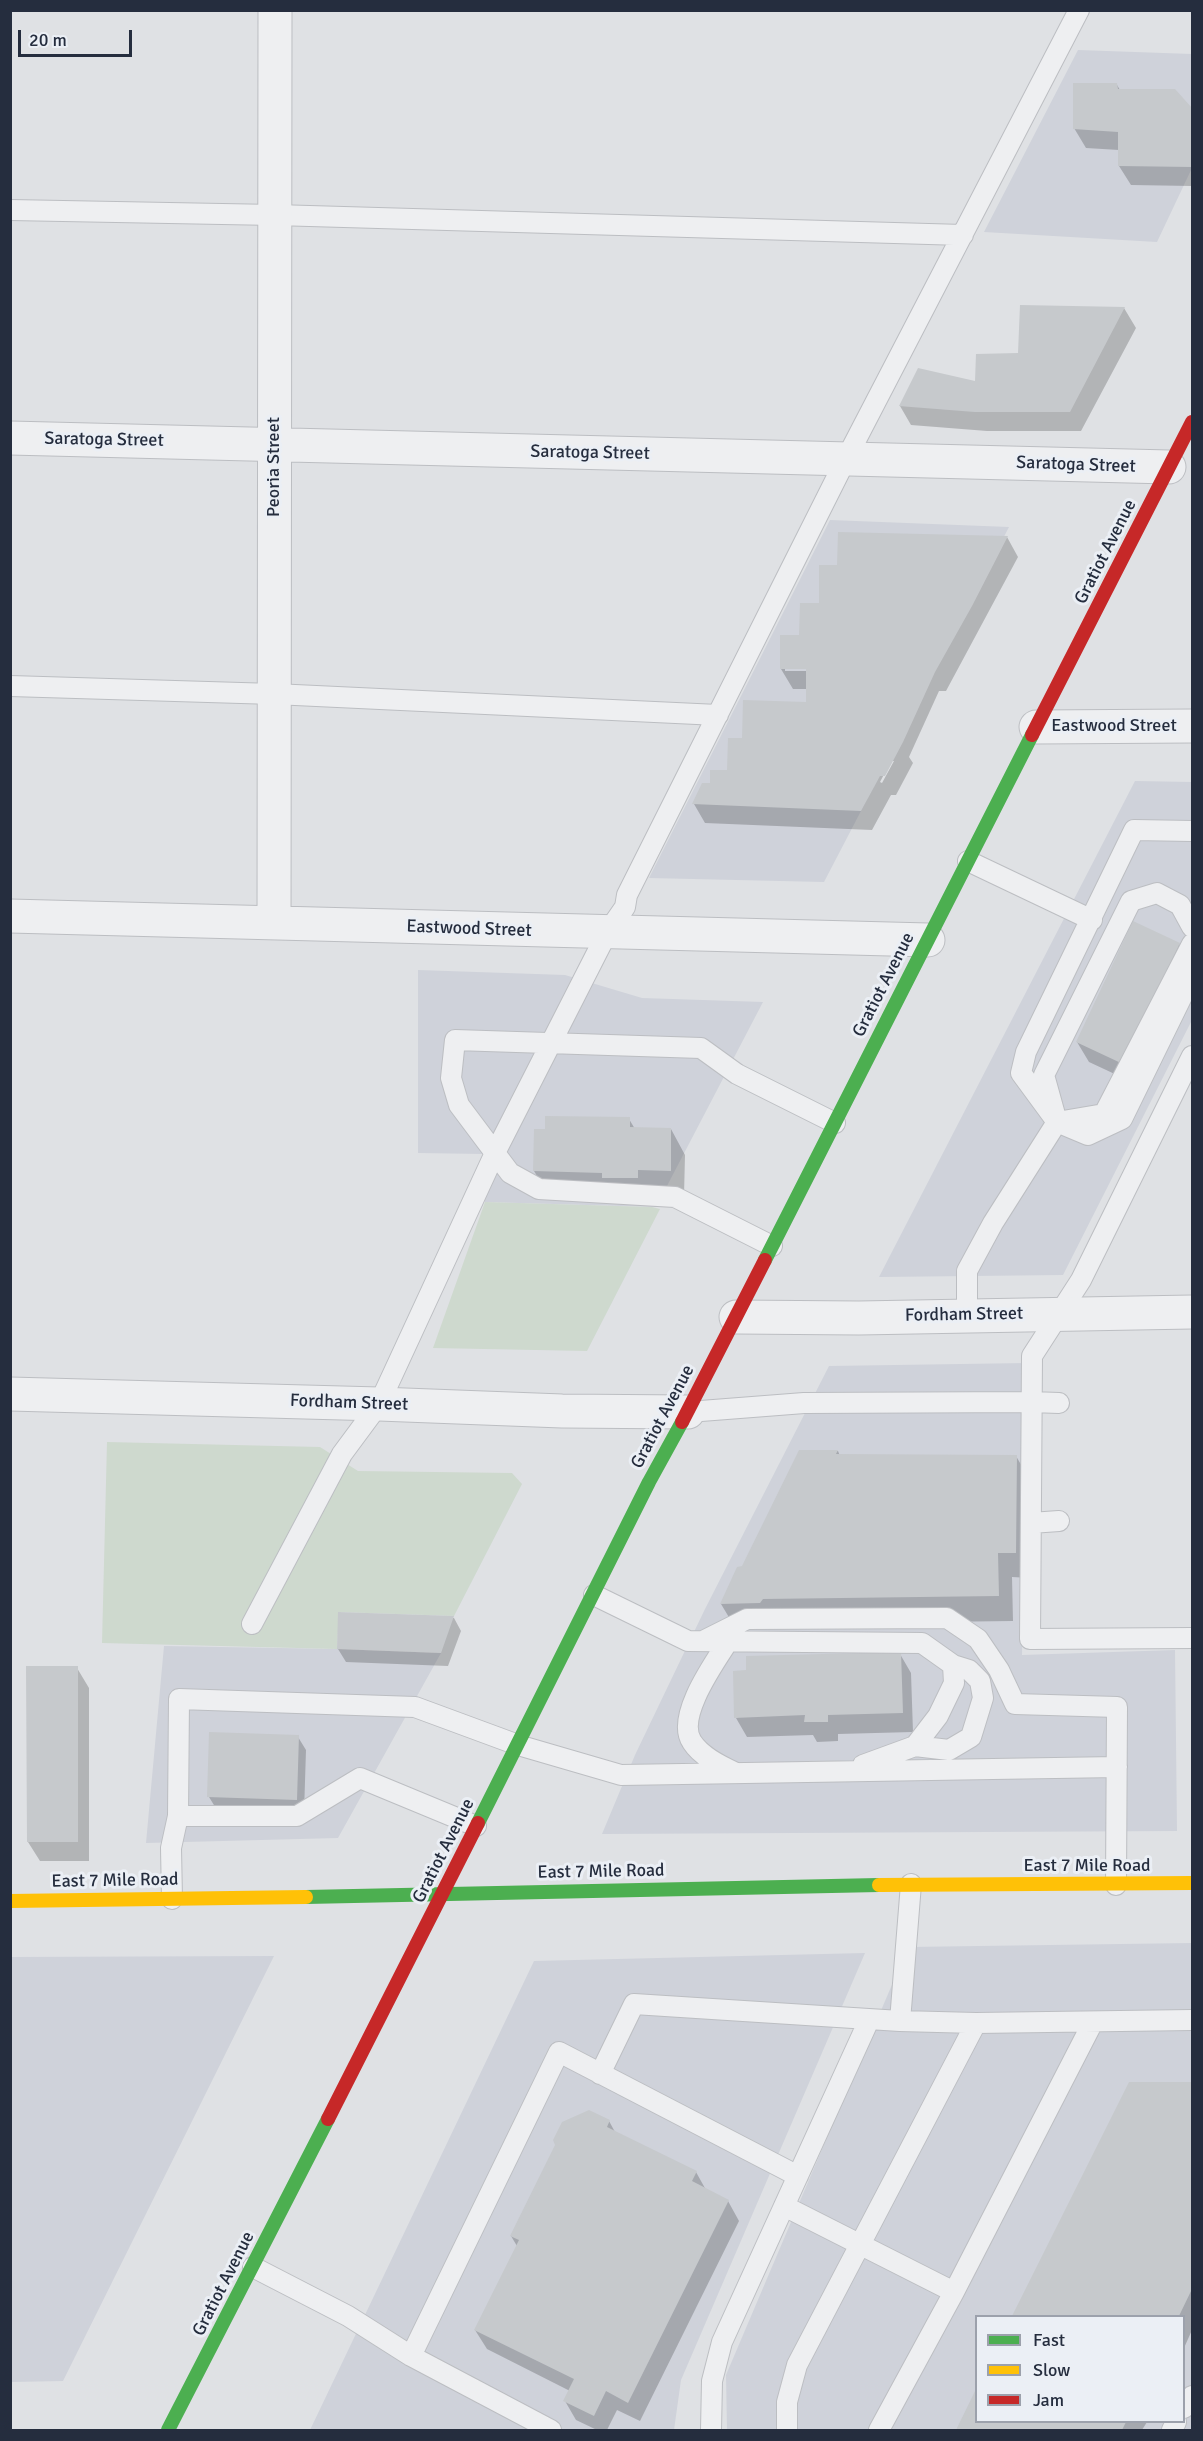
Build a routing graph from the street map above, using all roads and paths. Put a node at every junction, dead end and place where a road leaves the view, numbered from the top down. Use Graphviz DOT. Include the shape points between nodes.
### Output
graph roads {
  1 [pos="275,10"];
  2 [pos="1078,10"];
  3 [pos="10,210"];
  4 [pos="275,215"];
  5 [pos="963,235"];
  6 [pos="1192,422"];
  7 [pos="10,438"];
  8 [pos="274,445"];
  9 [pos="846,459"];
  10 [pos="1169,467"];
  11 [pos="10,686"];
  12 [pos="274,694"];
  13 [pos="718,715"];
  14 [pos="1192,726"];
  15 [pos="1036,727"];
  16 [pos="1192,831"];
  17 [pos="968,861"];
  18 [pos="10,916"];
  19 [pos="1092,920"];
  20 [pos="274,923"];
  21 [pos="1192,927"];
  22 [pos="607,933"];
  23 [pos="927,940"];
  24 [pos="1192,944"];
  25 [pos="1192,976"];
  26 [pos="552,1042"];
  27 [pos="1192,1056"];
  28 [pos="835,1122"];
  29 [pos="1057,1122"];
  30 [pos="495,1153"];
  31 [pos="772,1246"];
  32 [pos="1192,1312"];
  33 [pos="1059,1314"];
  34 [pos="967,1315"];
  35 [pos="736,1317"];
  36 [pos="10,1394"];
  37 [pos="1031,1402"];
  38 [pos="1059,1403"];
  39 [pos="379,1404"];
  40 [pos="688,1412"];
  41 [pos="1059,1521"];
  42 [pos="1031,1523"];
  43 [pos="594,1595"];
  44 [pos="252,1624"];
  45 [pos="1192,1638"];
  46 [pos="729,1640"];
  47 [pos="705,1641"];
  48 [pos="953,1665"];
  49 [pos="518,1745"];
  50 [pos="915,1746"];
  51 [pos="1117,1767"];
  52 [pos="850,1770"];
  53 [pos="736,1773"];
  54 [pos="178,1816"];
  55 [pos="476,1826"];
  56 [pos="1192,1883"];
  57 [pos="912,1884"];
  58 [pos="1116,1885"];
  59 [pos="441,1895"];
  60 [pos="172,1899"];
  61 [pos="10,1900"];
  62 [pos="869,2020"];
  63 [pos="1192,2020"];
  64 [pos="900,2022"];
  65 [pos="1093,2022"];
  66 [pos="976,2024"];
  67 [pos="600,2074"];
  68 [pos="798,2176"];
  69 [pos="784,2206"];
  70 [pos="860,2245"];
  71 [pos="253,2267"];
  72 [pos="954,2292"];
  73 [pos="411,2356"];
  74 [pos="168,2430"];
  75 [pos="551,2430"];
  76 [pos="711,2430"];
  77 [pos="788,2430"];
  78 [pos="879,2430"];
  1 -- 4 [label="street, Peoria Street"];
  2 -- 5 [label="lane"];
  3 -- 4 [label="lane"];
  4 -- 5 [label="lane"];
  4 -- 8 [label="street, Peoria Street"];
  5 -- 9 [label="lane"];
  6 -- 10 [label="main road, Gratiot Avenue"];
  7 -- 8 [label="street, Saratoga Street"];
  8 -- 9 [label="street, Saratoga Street"];
  8 -- 12 [label="street, Peoria Street"];
  9 -- 10 [label="street, Saratoga Street"];
  9 -- 13 [label="lane"];
  10 -- 15 [label="main road, Gratiot Avenue"];
  11 -- 12 [label="lane"];
  12 -- 13 [label="lane"];
  12 -- 20 [label="street, Peoria Street"];
  13 -- 22 [label="lane" via="627,895 625,908"];
  14 -- 15 [label="street, Eastwood Street"];
  15 -- 17 [label="main road, Gratiot Avenue"];
  16 -- 19 [label="lane" via="1134,830"];
  17 -- 19 [label="lane"];
  17 -- 23 [label="main road, Gratiot Avenue"];
  18 -- 20 [label="street, Eastwood Street"];
  19 -- 29 [label="lane" via="1026,1052 1021,1073"];
  20 -- 22 [label="street, Eastwood Street"];
  21 -- 29 [label="lane" via="1180,905 1157,892 1131,901 1044,1075"];
  22 -- 23 [label="street, Eastwood Street"];
  22 -- 26 [label="lane"];
  23 -- 28 [label="main road, Gratiot Avenue"];
  24 -- 29 [label="lane" via="1104,1114"];
  25 -- 29 [label="lane" via="1122,1119 1088,1135"];
  26 -- 28 [label="lane" via="701,1048 737,1074"];
  26 -- 30 [label="lane"];
  26 -- 30 [label="lane" via="455,1040 451,1078 459,1105"];
  27 -- 33 [label="lane" via="1081,1280"];
  28 -- 31 [label="main road, Gratiot Avenue"];
  29 -- 34 [label="lane" via="993,1223 968,1271"];
  30 -- 31 [label="lane" via="510,1173 539,1189 675,1197"];
  30 -- 39 [label="lane"];
  31 -- 35 [label="main road, Gratiot Avenue"];
  32 -- 33 [label="street, Fordham Street"];
  33 -- 34 [label="street, Fordham Street"];
  33 -- 37 [label="lane" via="1032,1356"];
  34 -- 35 [label="street, Fordham Street"];
  35 -- 40 [label="main road, Gratiot Avenue"];
  36 -- 39 [label="street, Fordham Street"];
  37 -- 38 [label="lane"];
  37 -- 40 [label="lane" via="804,1403"];
  37 -- 42 [label="lane"];
  39 -- 40 [label="street, Fordham Street"];
  39 -- 44 [label="lane" via="342,1454"];
  40 -- 43 [label="main road, Gratiot Avenue"];
  41 -- 42 [label="lane"];
  42 -- 45 [label="lane" via="1030,1639"];
  43 -- 47 [label="lane" via="688,1641"];
  43 -- 49 [label="main road, Gratiot Avenue"];
  46 -- 47 [label="lane"];
  46 -- 48 [label="lane" via="922,1643"];
  46 -- 53 [label="lane" via="687,1718 691,1742 713,1762"];
  47 -- 51 [label="lane" via="747,1619 947,1618 978,1639 1015,1704 1117,1707"];
  48 -- 50 [label="lane" via="954,1683 938,1716"];
  48 -- 50 [label="lane" via="969,1670 980,1681 983,1698 971,1737 949,1750"];
  49 -- 53 [label="lane" via="621,1775"];
  49 -- 54 [label="lane" via="415,1707 179,1699"];
  49 -- 55 [label="main road, Gratiot Avenue"];
  50 -- 52 [label="lane"];
  51 -- 52 [label="lane"];
  51 -- 58 [label="lane"];
  52 -- 53 [label="lane"];
  54 -- 55 [label="lane" via="297,1816 360,1778"];
  54 -- 60 [label="lane" via="171,1848"];
  55 -- 59 [label="main road, Gratiot Avenue"];
  56 -- 58 [label="main road, East 7 Mile Road"];
  57 -- 58 [label="main road, East 7 Mile Road"];
  57 -- 59 [label="main road, East 7 Mile Road"];
  57 -- 64 [label="lane"];
  59 -- 60 [label="main road, East 7 Mile Road"];
  59 -- 71 [label="main road, Gratiot Avenue"];
  60 -- 61 [label="main road, East 7 Mile Road"];
  62 -- 64 [label="lane"];
  62 -- 67 [label="lane" via="634,2004"];
  62 -- 68 [label="lane"];
  63 -- 65 [label="lane"];
  64 -- 66 [label="lane"];
  65 -- 66 [label="lane"];
  65 -- 72 [label="lane"];
  66 -- 70 [label="lane"];
  67 -- 68 [label="lane"];
  67 -- 73 [label="lane" via="559,2052"];
  68 -- 69 [label="lane"];
  69 -- 70 [label="lane"];
  69 -- 76 [label="lane" via="722,2343 712,2380"];
  70 -- 72 [label="lane"];
  70 -- 77 [label="lane" via="797,2366 787,2402"];
  71 -- 73 [label="lane" via="348,2316"];
  71 -- 74 [label="main road, Gratiot Avenue"];
  72 -- 78 [label="lane"];
  73 -- 75 [label="lane"];
}
